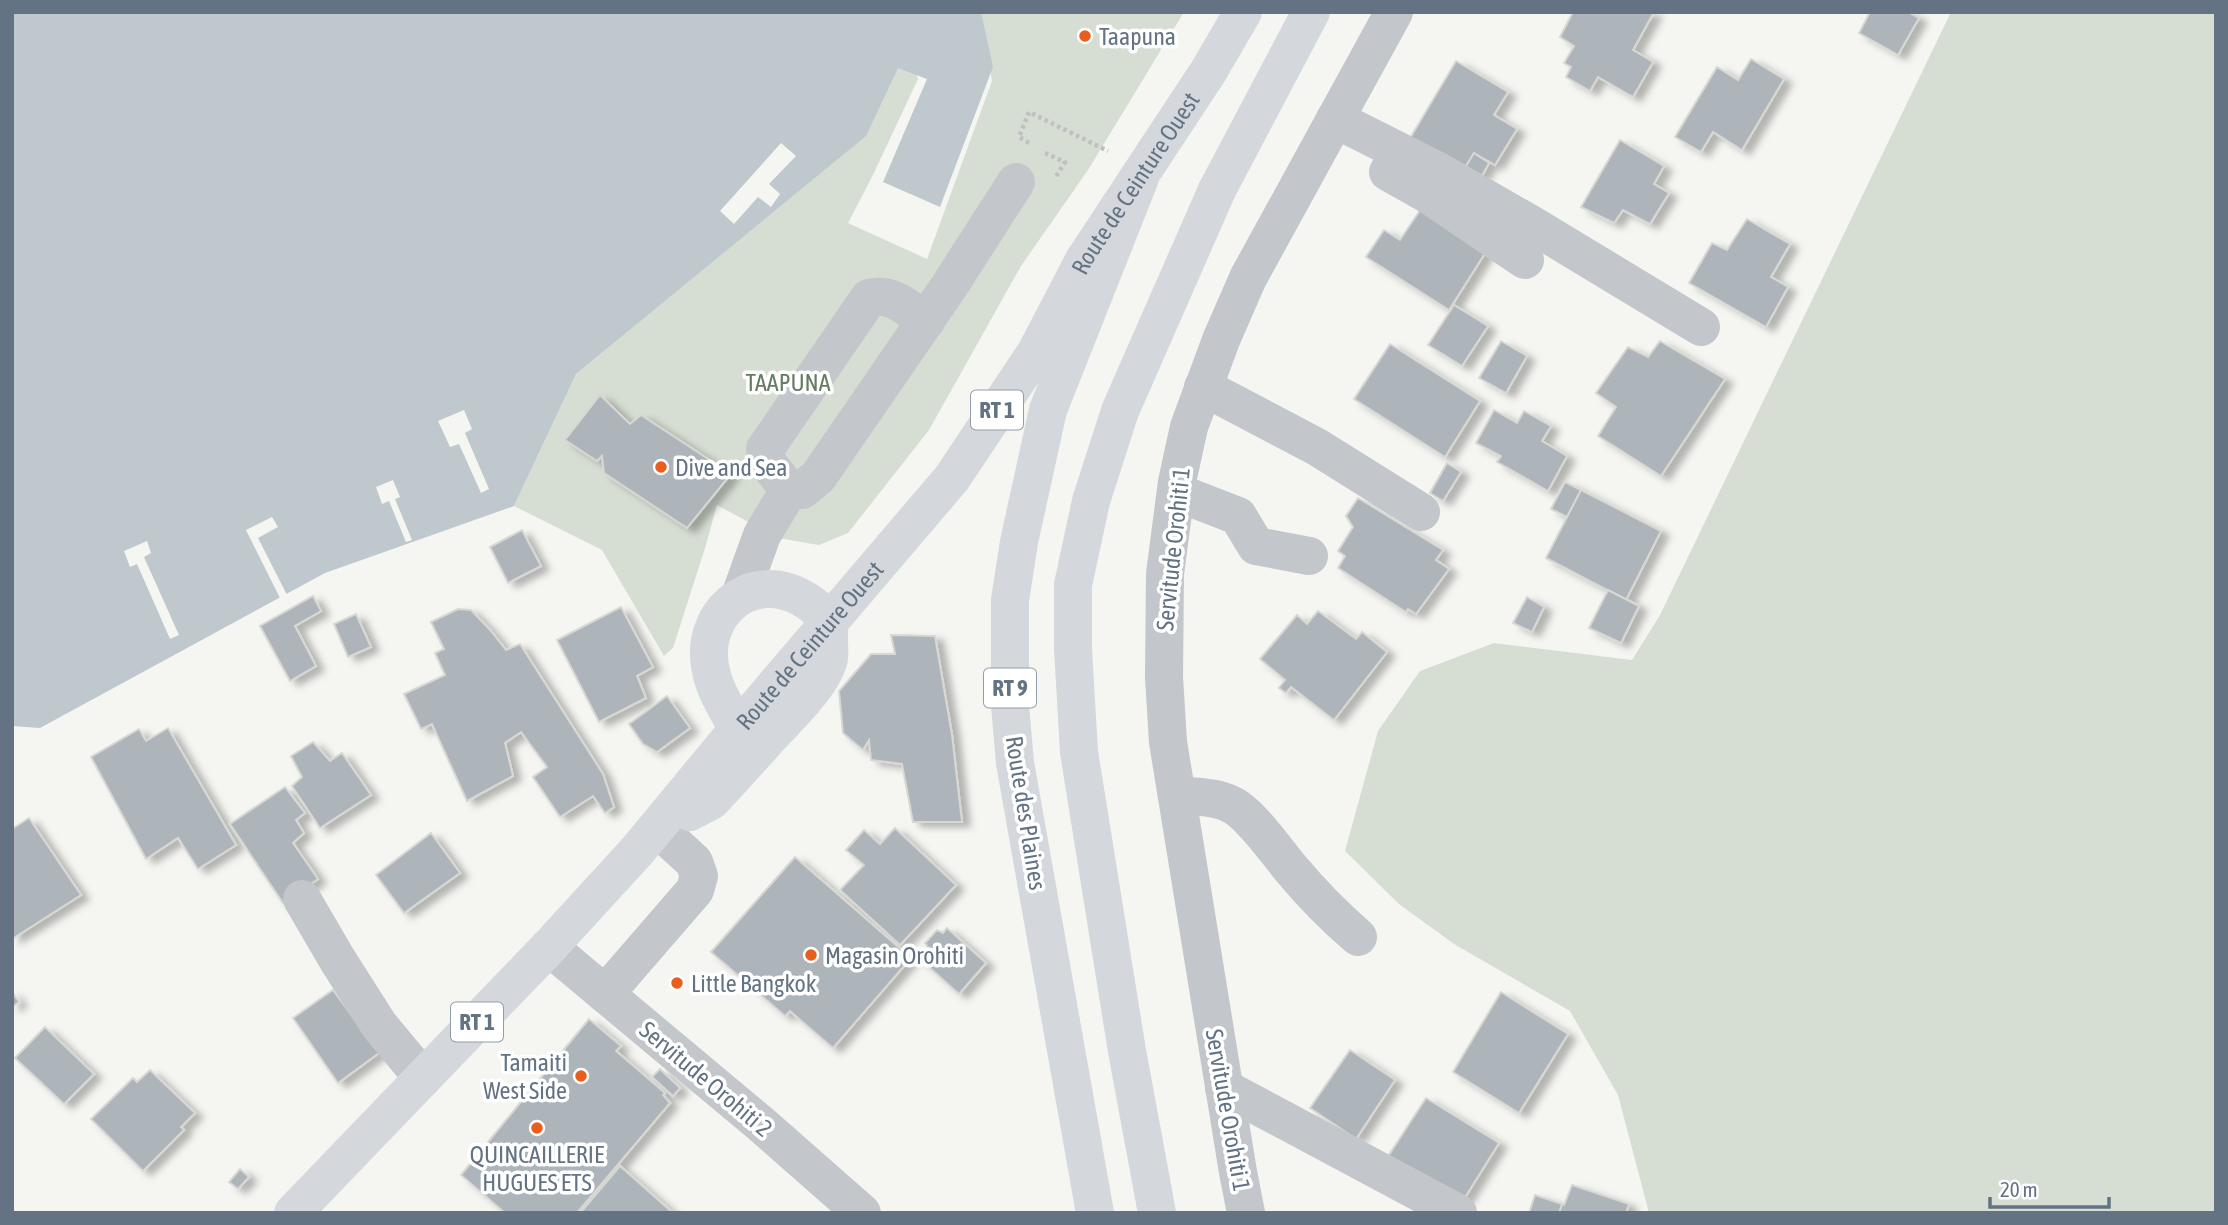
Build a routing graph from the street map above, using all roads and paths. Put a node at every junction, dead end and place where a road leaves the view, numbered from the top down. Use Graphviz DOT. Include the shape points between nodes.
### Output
graph roads {
  1 [pos="1243,12"];
  2 [pos="1311,12"];
  3 [pos="1394,12"];
  4 [pos="1331,128"];
  5 [pos="1067,130"];
  6 [pos="1018,137"];
  7 [pos="1048,155"];
  8 [pos="1065,162"];
  9 [pos="1140,178"];
  10 [pos="1016,181"];
  11 [pos="1525,260"];
  12 [pos="926,321"];
  13 [pos="1701,327"];
  14 [pos="1203,387"];
  15 [pos="789,489"];
  16 [pos="1176,492"];
  17 [pos="1420,512"];
  18 [pos="1309,556"];
  19 [pos="740,596"];
  20 [pos="828,622"];
  21 [pos="738,729"];
  22 [pos="1078,731"];
  23 [pos="1177,795"];
  24 [pos="657,828"];
  25 [pos="302,899"];
  26 [pos="1358,937"];
  27 [pos="549,947"];
  28 [pos="605,994"];
  29 [pos="423,1079"];
  30 [pos="1224,1088"];
  31 [pos="293,1213"];
  32 [pos="862,1213"];
  33 [pos="1094,1213"];
  34 [pos="1157,1213"];
  35 [pos="1184,1213"];
  36 [pos="1246,1213"];
  37 [pos="1458,1213"];
  1 -- 9 [label="main road, Route de Ceinture Ouest / RT 1"];
  2 -- 22 [label="main road" via="1217,190 1120,411 1091,501 1073,585"];
  3 -- 4 [label="street, Servitude Orohiti 1"];
  4 -- 11 [label="street"];
  4 -- 13 [label="street" via="1452,178"];
  4 -- 14 [label="street, Servitude Orohiti 1" via="1248,278"];
  5 -- 6 [label="path" via="1030,112"];
  7 -- 8 [label="path"];
  9 -- 20 [label="main road, Route de Ceinture Ouest / RT 1" via="1084,260 1035,352 951,478"];
  9 -- 33 [label="main road, Route des Plaines / RT 9" via="1048,410 1010,600 1015,763"];
  10 -- 12 [label="street"];
  12 -- 15 [label="street" via="818,477 802,490"];
  12 -- 15 [label="street" via="896,300 869,298 765,449 766,461"];
  14 -- 16 [label="street, Servitude Orohiti 1" via="1189,427"];
  14 -- 17 [label="street" via="1317,447"];
  15 -- 19 [label="street" via="762,535"];
  16 -- 18 [label="street" via="1238,516 1256,546"];
  16 -- 23 [label="street, Servitude Orohiti 1" via="1163,625 1168,742"];
  19 -- 20 [label="main road" via="767,588 788,590 811,603"];
  19 -- 21 [label="main road" via="719,617 708,652 719,694"];
  20 -- 21 [label="main road, Route de Ceinture Ouest / RT 1"];
  20 -- 24 [label="main road, RT 1" via="830,658 813,690 711,802"];
  21 -- 24 [label="main road, Route de Ceinture Ouest / RT 1"];
  22 -- 34 [label="main road" via="1126,1051"];
  22 -- 35 [label="main road" via="1149,1032"];
  23 -- 26 [label="street" via="1215,799 1243,812 1335,918"];
  23 -- 30 [label="street, Servitude Orohiti 1"];
  24 -- 27 [label="main road, Route de Ceinture Ouest / RT 1"];
  24 -- 28 [label="street" via="694,862 699,876 695,890"];
  25 -- 29 [label="street" via="379,1025"];
  27 -- 28 [label="street, Servitude Orohiti 2"];
  27 -- 29 [label="main road, Route de Ceinture Ouest / RT 1"];
  28 -- 32 [label="street, Servitude Orohiti 2"];
  29 -- 31 [label="main road, Route de Ceinture Ouest / RT 1"];
  30 -- 36 [label="street, Servitude Orohiti 1"];
  30 -- 37 [label="street"];
}
